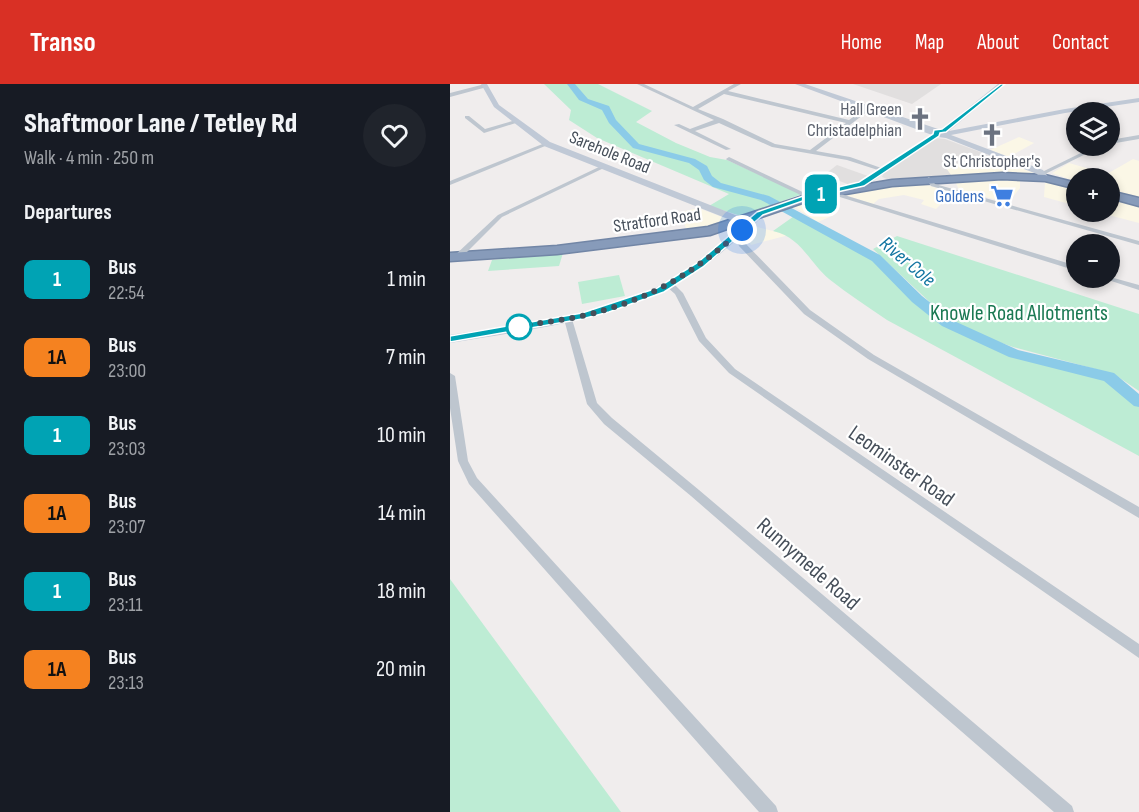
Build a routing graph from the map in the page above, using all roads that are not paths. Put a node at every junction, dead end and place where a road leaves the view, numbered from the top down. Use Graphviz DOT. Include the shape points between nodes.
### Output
graph roads {
  1 [pos="640,84"];
  2 [pos="738,84"];
  3 [pos="798,84"];
  4 [pos="1002,84"];
  5 [pos="485,85"];
  6 [pos="724,92"];
  7 [pos="450,95"];
  8 [pos="1139,100"];
  9 [pos="870,107"];
  10 [pos="695,108"];
  11 [pos="467,117"];
  12 [pos="721,120"];
  13 [pos="516,122"];
  14 [pos="849,122"];
  15 [pos="677,125"];
  16 [pos="484,131"];
  17 [pos="690,131"];
  18 [pos="942,133"];
  19 [pos="490,136"];
  20 [pos="1139,137"];
  21 [pos="708,139"];
  22 [pos="1120,140"];
  23 [pos="700,142"];
  24 [pos="547,144"];
  25 [pos="728,149"];
  26 [pos="811,152"];
  27 [pos="1081,156"];
  28 [pos="729,159"];
  29 [pos="603,167"];
  30 [pos="884,170"];
  31 [pos="1044,176"];
  32 [pos="929,179"];
  33 [pos="450,183"];
  34 [pos="1066,183"];
  35 [pos="850,188"];
  36 [pos="829,192"];
  37 [pos="809,197"];
  38 [pos="1120,197"];
  39 [pos="1139,202"];
  40 [pos="760,214"];
  41 [pos="745,220"];
  42 [pos="720,229"];
  43 [pos="740,239"];
  44 [pos="1139,243"];
  45 [pos="715,253"];
  46 [pos="454,257"];
  47 [pos="1066,266"];
  48 [pos="1120,282"];
  49 [pos="670,285"];
  50 [pos="1139,288"];
  51 [pos="568,319"];
  52 [pos="450,339"];
  53 [pos="450,376"];
  54 [pos="1139,513"];
  55 [pos="1139,652"];
  56 [pos="770,812"];
  57 [pos="1066,812"];
  1 -- 10 [label="street"];
  2 -- 6 [label="street"];
  3 -- 9 [label="street"];
  4 -- 18 [label="street"];
  5 -- 7 [label="street"];
  5 -- 13 [label="street, Sarehole Road" via="495,106"];
  6 -- 10 [label="street"];
  6 -- 14 [label="street"];
  8 -- 18 [label="street"];
  9 -- 14 [label="street"];
  9 -- 18 [label="street"];
  10 -- 12 [label="street"];
  11 -- 16 [label="street"];
  12 -- 17 [label="street"];
  12 -- 26 [label="street" via="774,146"];
  13 -- 16 [label="street"];
  13 -- 24 [label="street, Sarehole Road"];
  14 -- 26 [label="street"];
  15 -- 17 [label="street"];
  16 -- 19 [label="street"];
  17 -- 21 [label="street"];
  18 -- 30 [label="street"];
  18 -- 31 [label="street"];
  20 -- 22 [label="street"];
  21 -- 23 [label="street"];
  21 -- 25 [label="street"];
  24 -- 29 [label="street, Sarehole Road"];
  24 -- 33 [label="street"];
  26 -- 30 [label="street" via="849,158"];
  27 -- 31 [label="street"];
  28 -- 37 [label="street"];
  29 -- 41 [label="street, Sarehole Road"];
  29 -- 46 [label="street" via="500,216"];
  30 -- 35 [label="street"];
  31 -- 32 [label="highway, Stratford Road"];
  31 -- 34 [label="highway, Stratford Road"];
  32 -- 35 [label="highway, Stratford Road"];
  32 -- 44 [label="street" via="933,185"];
  35 -- 36 [label="highway, Stratford Road"];
  36 -- 37 [label="highway, Stratford Road"];
  36 -- 47 [label="street"];
  37 -- 40 [label="highway, Stratford Road"];
  38 -- 39 [label="highway"];
  40 -- 41 [label="highway, Stratford Road"];
  40 -- 43 [label="street"];
  41 -- 42 [label="highway, Stratford Road"];
  42 -- 45 [label="street" via="724,240"];
  42 -- 46 [label="highway, Stratford Road" via="613,245"];
  43 -- 45 [label="street"];
  43 -- 54 [label="street" via="789,296 828,328"];
  45 -- 49 [label="street"];
  48 -- 50 [label="street"];
  49 -- 51 [label="street" via="605,310"];
  49 -- 55 [label="street, Leominster Road" via="679,293 702,339 732,371"];
  51 -- 52 [label="street"];
  51 -- 57 [label="street, Runnymede Road" via="592,404 608,421"];
  53 -- 56 [label="street" via="463,461 473,481"];
}
